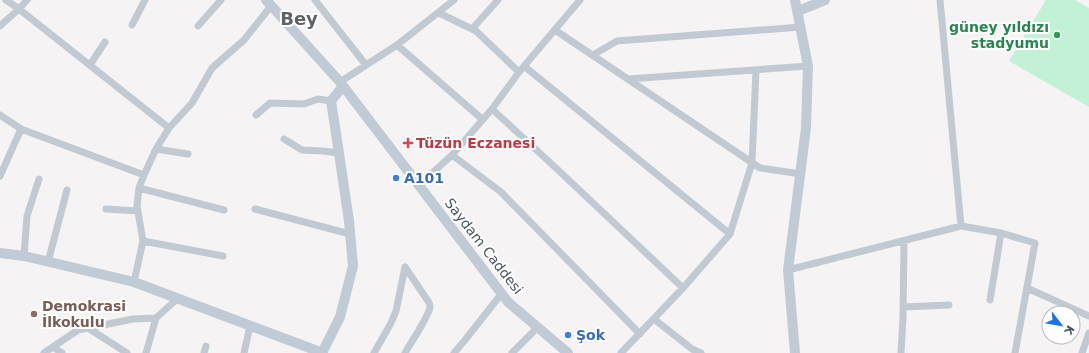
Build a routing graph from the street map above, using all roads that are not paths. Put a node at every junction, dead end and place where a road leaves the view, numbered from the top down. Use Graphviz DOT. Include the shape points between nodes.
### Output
graph roads {
  1 [pos="6,0"];
  2 [pos="27,0"];
  3 [pos="145,0"];
  4 [pos="221,0"];
  5 [pos="315,0"];
  6 [pos="454,0"];
  7 [pos="580,0"];
  8 [pos="795,0"];
  9 [pos="825,0"];
  10 [pos="940,0"];
  11 [pos="495,1"];
  12 [pos="268,3"];
  13 [pos="19,9"];
  14 [pos="798,11"];
  15 [pos="439,13"];
  16 [pos="132,24"];
  17 [pos="0,26"];
  18 [pos="198,26"];
  19 [pos="801,27"];
  20 [pos="472,29"];
  21 [pos="555,30"];
  22 [pos="105,42"];
  23 [pos="397,45"];
  24 [pos="593,55"];
  25 [pos="90,65"];
  26 [pos="366,65"];
  27 [pos="808,66"];
  28 [pos="522,69"];
  29 [pos="756,70"];
  30 [pos="628,79"];
  31 [pos="342,84"];
  32 [pos="331,101"];
  33 [pos="492,109"];
  34 [pos="0,115"];
  35 [pos="256,115"];
  36 [pos="482,119"];
  37 [pos="169,128"];
  38 [pos="21,129"];
  39 [pos="284,139"];
  40 [pos="156,149"];
  41 [pos="339,153"];
  42 [pos="188,154"];
  43 [pos="452,155"];
  44 [pos="752,163"];
  45 [pos="801,174"];
  46 [pos="144,175"];
  47 [pos="0,176"];
  48 [pos="39,178"];
  49 [pos="419,185"];
  50 [pos="139,188"];
  51 [pos="67,190"];
  52 [pos="255,209"];
  53 [pos="106,210"];
  54 [pos="224,210"];
  55 [pos="138,211"];
  56 [pos="961,226"];
  57 [pos="1001,233"];
  58 [pos="350,234"];
  59 [pos="730,234"];
  60 [pos="144,241"];
  61 [pos="904,241"];
  62 [pos="0,253"];
  63 [pos="24,256"];
  64 [pos="223,256"];
  65 [pos="48,262"];
  66 [pos="788,270"];
  67 [pos="134,282"];
  68 [pos="683,288"];
  69 [pos="1027,288"];
  70 [pos="502,293"];
  71 [pos="177,299"];
  72 [pos="990,300"];
  73 [pos="949,305"];
  74 [pos="904,308"];
  75 [pos="1089,316"];
  76 [pos="156,318"];
  77 [pos="654,318"];
  78 [pos="250,326"];
  79 [pos="538,327"];
  80 [pos="88,328"];
  81 [pos="1089,333"];
  82 [pos="640,334"];
  83 [pos="53,347"];
  84 [pos="44,353"];
  85 [pos="62,353"];
  86 [pos="127,353"];
  87 [pos="146,353"];
  88 [pos="244,353"];
  89 [pos="322,353"];
  90 [pos="374,353"];
  91 [pos="405,353"];
  92 [pos="454,353"];
  93 [pos="512,353"];
  94 [pos="568,353"];
  95 [pos="621,353"];
  96 [pos="701,353"];
  97 [pos="795,353"];
  98 [pos="901,353"];
  99 [pos="1015,353"];
  100 [pos="1082,353"];
  1 -- 13 [label="street"];
  2 -- 13 [label="street"];
  3 -- 16 [label="street"];
  4 -- 18 [label="street"];
  5 -- 26 [label="street"];
  6 -- 15 [label="street"];
  7 -- 21 [label="street"];
  8 -- 14 [label="main road"];
  9 -- 14 [label="main road"];
  10 -- 56 [label="street"];
  11 -- 20 [label="street"];
  12 -- 31 [label="main road, Saydam Caddesi"];
  12 -- 37 [label="street" via="244,40 212,68 192,102"];
  13 -- 17 [label="street"];
  13 -- 25 [label="street"];
  14 -- 19 [label="main road"];
  15 -- 20 [label="street"];
  15 -- 23 [label="street"];
  19 -- 24 [label="street" via="618,41"];
  19 -- 27 [label="main road"];
  20 -- 28 [label="street"];
  21 -- 24 [label="street"];
  21 -- 28 [label="street"];
  22 -- 25 [label="street"];
  23 -- 26 [label="street"];
  23 -- 36 [label="street"];
  24 -- 30 [label="street"];
  25 -- 37 [label="street"];
  26 -- 31 [label="street"];
  27 -- 29 [label="street"];
  27 -- 45 [label="main road" via="806,128"];
  28 -- 33 [label="street"];
  28 -- 59 [label="street"];
  29 -- 30 [label="street"];
  29 -- 44 [label="street"];
  30 -- 44 [label="street"];
  31 -- 32 [label="main road"];
  31 -- 49 [label="main road, Saydam Caddesi"];
  32 -- 35 [label="street" via="318,99 304,104 270,103"];
  32 -- 41 [label="main road"];
  33 -- 36 [label="street"];
  33 -- 68 [label="street"];
  34 -- 38 [label="street"];
  36 -- 43 [label="street"];
  37 -- 40 [label="street"];
  38 -- 46 [label="street"];
  38 -- 47 [label="street"];
  39 -- 41 [label="street" via="302,150"];
  40 -- 42 [label="street"];
  40 -- 46 [label="street"];
  41 -- 58 [label="main road"];
  43 -- 49 [label="street"];
  43 -- 82 [label="street" via="501,192"];
  44 -- 45 [label="street" via="760,168"];
  44 -- 59 [label="street"];
  45 -- 66 [label="main road"];
  46 -- 50 [label="street"];
  48 -- 63 [label="street" via="27,216"];
  49 -- 70 [label="main road, Saydam Caddesi"];
  50 -- 54 [label="street"];
  50 -- 55 [label="street"];
  51 -- 65 [label="street"];
  52 -- 58 [label="street"];
  53 -- 55 [label="street"];
  55 -- 60 [label="street"];
  56 -- 57 [label="street"];
  56 -- 61 [label="street"];
  57 -- 69 [label="street" via="1035,243"];
  57 -- 72 [label="street"];
  58 -- 89 [label="main road" via="353,266 340,317"];
  59 -- 68 [label="street"];
  60 -- 64 [label="street"];
  60 -- 67 [label="street"];
  61 -- 66 [label="street"];
  61 -- 74 [label="street"];
  62 -- 63 [label="main road"];
  63 -- 65 [label="main road"];
  65 -- 67 [label="main road"];
  66 -- 97 [label="main road"];
  67 -- 71 [label="main road"];
  68 -- 77 [label="street"];
  69 -- 75 [label="street"];
  69 -- 99 [label="street"];
  70 -- 79 [label="main road, Saydam Caddesi" via="508,302"];
  70 -- 92 [label="street"];
  71 -- 76 [label="street"];
  71 -- 78 [label="main road"];
  73 -- 74 [label="street"];
  74 -- 98 [label="street"];
  76 -- 80 [label="street" via="133,319"];
  76 -- 87 [label="street"];
  77 -- 82 [label="street"];
  77 -- 96 [label="street" via="692,349"];
  78 -- 88 [label="street"];
  78 -- 89 [label="main road"];
  79 -- 93 [label="street"];
  79 -- 94 [label="main road, Saydam Caddesi"];
  80 -- 83 [label="street" via="78,330"];
  80 -- 86 [label="street"];
  81 -- 100 [label="street"];
  82 -- 95 [label="street"];
  83 -- 84 [label="street"];
  83 -- 85 [label="street"];
  90 -- 91 [label="street" via="396,311 405,267 430,306"];
}
